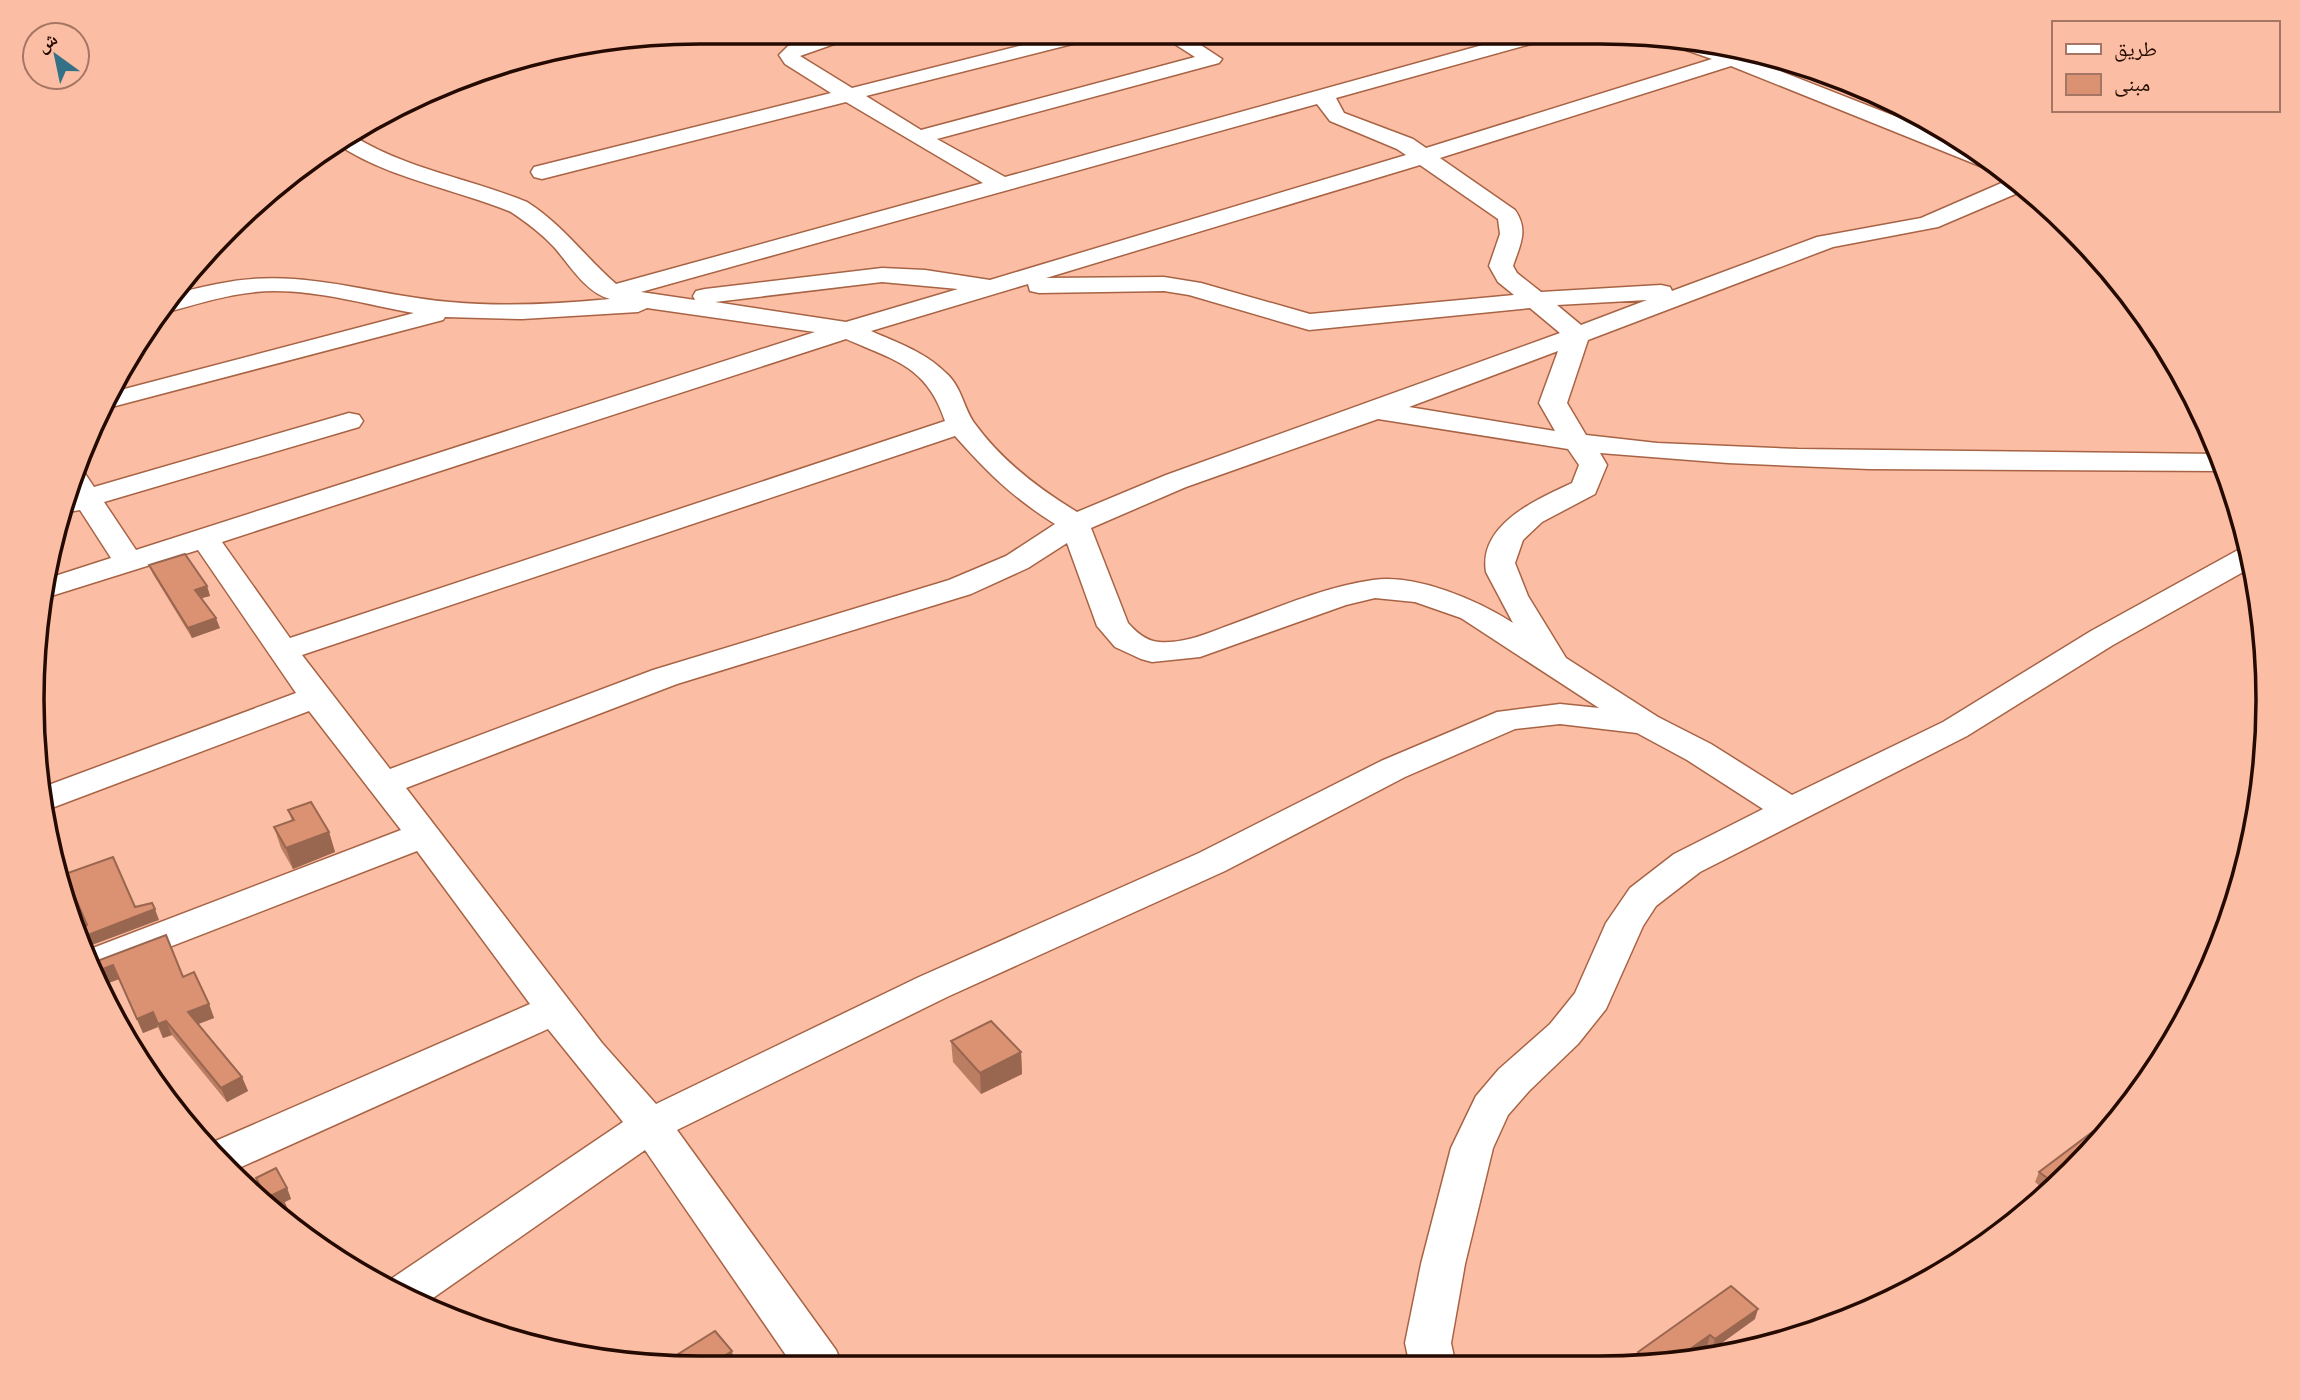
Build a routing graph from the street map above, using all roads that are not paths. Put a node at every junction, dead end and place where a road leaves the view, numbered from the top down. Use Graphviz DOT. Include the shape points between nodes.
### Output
graph roads {
  1 [pos="813,44"];
  2 [pos="1049,44"];
  3 [pos="1186,44"];
  4 [pos="1509,44"];
  5 [pos="1717,54"];
  6 [pos="1731,59"];
  7 [pos="845,95"];
  8 [pos="1325,95"];
  9 [pos="918,137"];
  10 [pos="352,144"];
  11 [pos="1954,148"];
  12 [pos="1423,156"];
  13 [pos="542,172"];
  14 [pos="1003,185"];
  15 [pos="2010,188"];
  16 [pos="996,287"];
  17 [pos="1688,291"];
  18 [pos="611,292"];
  19 [pos="1534,300"];
  20 [pos="179,301"];
  21 [pos="652,302"];
  22 [pos="453,310"];
  23 [pos="847,330"];
  24 [pos="1577,334"];
  25 [pos="117,400"];
  26 [pos="1377,410"];
  27 [pos="349,421"];
  28 [pos="960,425"];
  29 [pos="1580,442"];
  30 [pos="2211,463"];
  31 [pos="78,491"];
  32 [pos="77,496"];
  33 [pos="1075,524"];
  34 [pos="205,539"];
  35 [pos="2241,560"];
  36 [pos="129,563"];
  37 [pos="54,587"];
  38 [pos="282,651"];
  39 [pos="1551,660"];
  40 [pos="315,696"];
  41 [pos="1646,724"];
  42 [pos="384,783"];
  43 [pos="51,797"];
  44 [pos="1790,810"];
  45 [pos="424,835"];
  46 [pos="98,960"];
  47 [pos="554,1010"];
  48 [pos="650,1125"];
  49 [pos="228,1155"];
  50 [pos="411,1289"];
  51 [pos="814,1356"];
  52 [pos="1431,1356"];
  1 -- 7 [label="street" via="789,55"];
  2 -- 7 [label="street"];
  3 -- 9 [label="street" via="1212,59"];
  4 -- 8 [label="street"];
  5 -- 6 [label="street"];
  6 -- 11 [label="street"];
  6 -- 12 [label="street"];
  7 -- 9 [label="street"];
  7 -- 13 [label="street"];
  8 -- 12 [label="street" via="1337,117 1392,137"];
  8 -- 14 [label="street"];
  9 -- 14 [label="street"];
  10 -- 18 [label="street" via="528,212"];
  12 -- 16 [label="street"];
  12 -- 19 [label="street" via="1507,215 1513,233 1501,266"];
  14 -- 18 [label="street"];
  15 -- 17 [label="street" via="1936,220 1825,242"];
  16 -- 19 [label="street" via="1164,284 1309,321"];
  16 -- 21 [label="street" via="881,275"];
  16 -- 23 [label="street"];
  17 -- 19 [label="street"];
  17 -- 24 [label="street"];
  18 -- 21 [label="street"];
  19 -- 24 [label="street"];
  20 -- 22 [label="street" via="243,287 286,284"];
  21 -- 22 [label="street" via="527,313"];
  21 -- 23 [label="street"];
  22 -- 25 [label="street"];
  23 -- 28 [label="street" via="917,361 939,380"];
  23 -- 34 [label="street"];
  24 -- 26 [label="street"];
  24 -- 29 [label="street" via="1553,403"];
  26 -- 29 [label="street"];
  26 -- 33 [label="street" via="1176,481"];
  27 -- 31 [label="street"];
  28 -- 33 [label="street" via="1030,496"];
  28 -- 38 [label="street"];
  29 -- 30 [label="street" via="1656,451 1868,460"];
  29 -- 39 [label="street" via="1593,465 1585,488 1524,521 1505,543 1500,565"];
  32 -- 36 [label="street"];
  33 -- 39 [label="street" via="1113,625 1126,640 1152,652 1189,650 1336,598 1375,589 1419,593 1472,611"];
  33 -- 42 [label="street" via="1017,562 960,587 665,677"];
  34 -- 36 [label="street"];
  34 -- 38 [label="street"];
  35 -- 44 [label="street" via="2102,638 1955,729"];
  36 -- 37 [label="street"];
  38 -- 40 [label="street"];
  39 -- 41 [label="street"];
  40 -- 42 [label="street"];
  40 -- 43 [label="street"];
  41 -- 44 [label="street"];
  41 -- 48 [label="street" via="1560,714 1509,719 1393,769 1212,862 933,987"];
  42 -- 45 [label="street"];
  44 -- 52 [label="street" via="1687,863 1643,897 1625,923 1592,999 1491,1107 1472,1148 1443,1264 1428,1343"];
  45 -- 46 [label="street"];
  45 -- 47 [label="street"];
  47 -- 48 [label="street"];
  47 -- 49 [label="street"];
  48 -- 50 [label="street"];
  48 -- 51 [label="street"];
}
